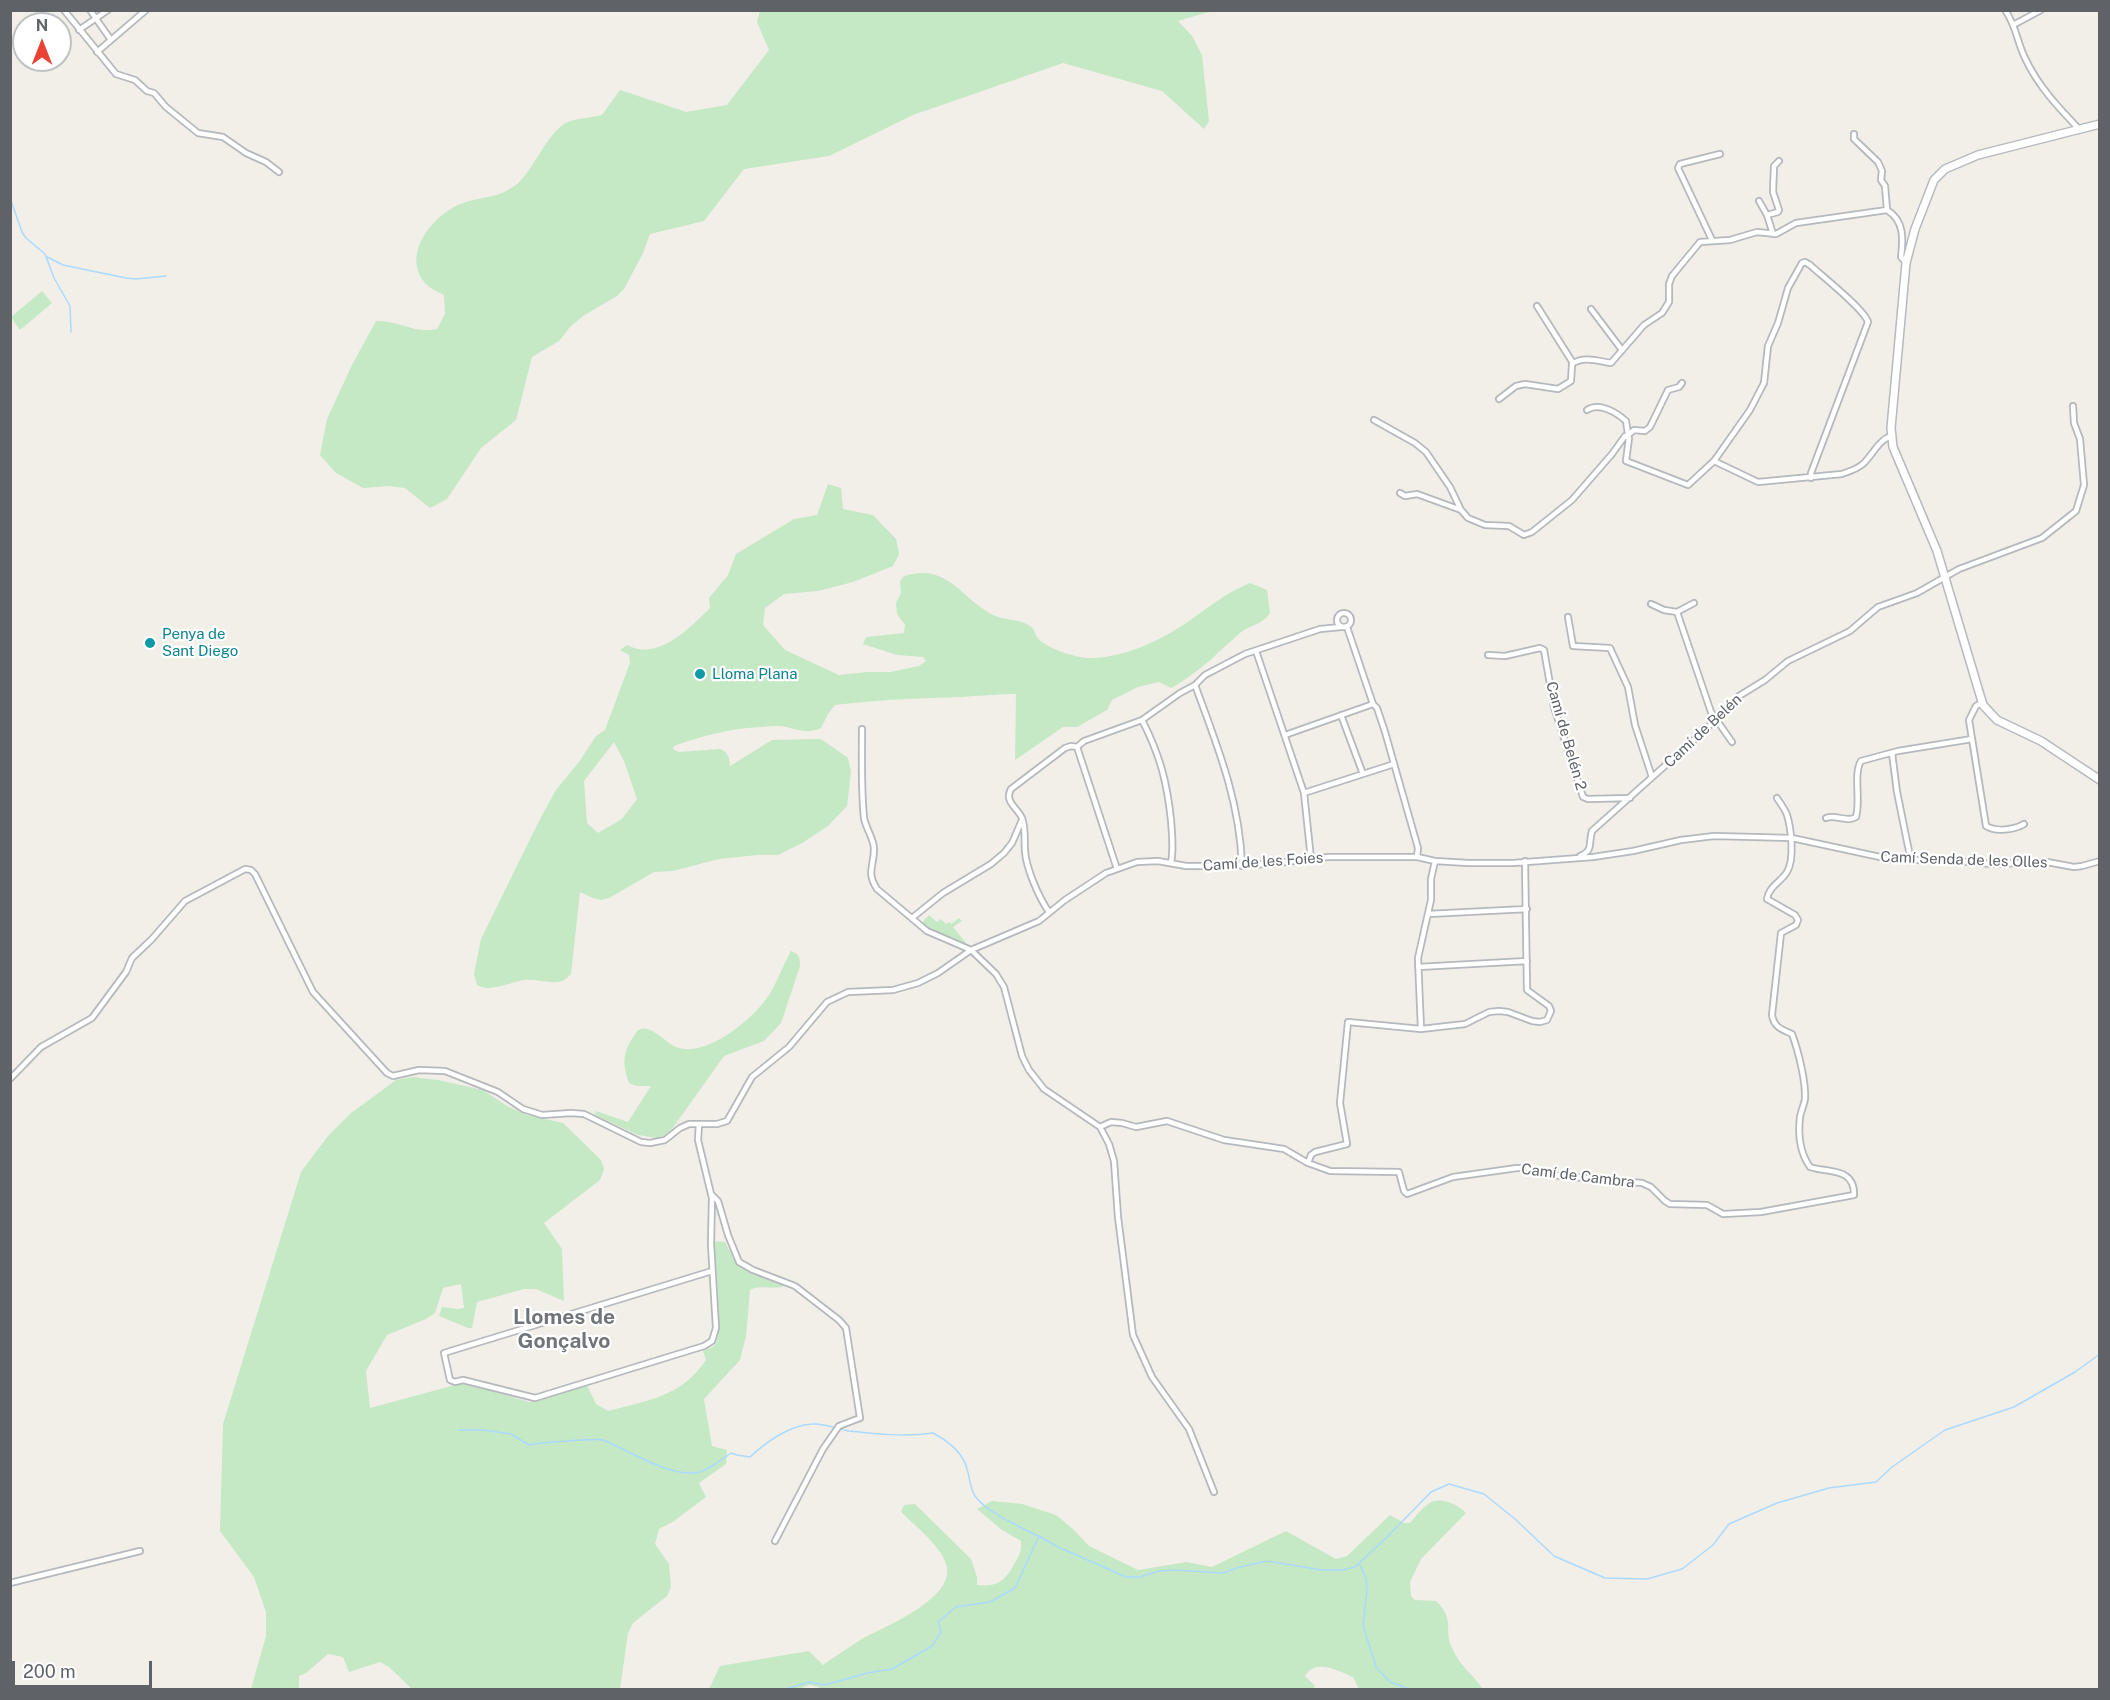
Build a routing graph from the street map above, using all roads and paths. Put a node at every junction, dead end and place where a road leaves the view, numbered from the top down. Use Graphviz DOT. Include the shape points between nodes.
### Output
graph roads {
  1 [pos="64,10"];
  2 [pos="90,10"];
  3 [pos="108,10"];
  4 [pos="146,10"];
  5 [pos="2005,10"];
  6 [pos="2041,10"];
  7 [pos="96,19"];
  8 [pos="2015,24"];
  9 [pos="79,30"];
  10 [pos="111,40"];
  11 [pos="97,52"];
  12 [pos="2100,124"];
  13 [pos="2079,129"];
  14 [pos="1854,134"];
  15 [pos="1720,154"];
  16 [pos="1779,161"];
  17 [pos="279,172"];
  18 [pos="1759,201"];
  19 [pos="1887,210"];
  20 [pos="1767,215"];
  21 [pos="1773,234"];
  22 [pos="1712,240"];
  23 [pos="1906,263"];
  24 [pos="1537,306"];
  25 [pos="1592,309"];
  26 [pos="1622,350"];
  27 [pos="1573,363"];
  28 [pos="1682,383"];
  29 [pos="1499,399"];
  30 [pos="2073,406"];
  31 [pos="1587,410"];
  32 [pos="1374,420"];
  33 [pos="1628,435"];
  34 [pos="1891,436"];
  35 [pos="1714,461"];
  36 [pos="1811,478"];
  37 [pos="1400,493"];
  38 [pos="1461,510"];
  39 [pos="1945,577"];
  40 [pos="1694,603"];
  41 [pos="1651,604"];
  42 [pos="1677,612"];
  43 [pos="1338,616"];
  44 [pos="1568,617"];
  45 [pos="1344,627"];
  46 [pos="1320,629"];
  47 [pos="1256,651"];
  48 [pos="1488,655"];
  49 [pos="1195,685"];
  50 [pos="1983,702"];
  51 [pos="1373,704"];
  52 [pos="1341,715"];
  53 [pos="1142,720"];
  54 [pos="1716,720"];
  55 [pos="862,729"];
  56 [pos="1285,735"];
  57 [pos="1972,739"];
  58 [pos="1732,742"];
  59 [pos="1077,747"];
  60 [pos="1892,753"];
  61 [pos="1394,764"];
  62 [pos="1363,774"];
  63 [pos="1652,777"];
  64 [pos="2100,780"];
  65 [pos="1304,793"];
  66 [pos="1630,798"];
  67 [pos="1777,798"];
  68 [pos="1826,818"];
  69 [pos="1022,820"];
  70 [pos="2024,824"];
  71 [pos="1792,838"];
  72 [pos="1418,857"];
  73 [pos="1311,858"];
  74 [pos="1579,858"];
  75 [pos="1435,861"];
  76 [pos="1525,861"];
  77 [pos="1911,861"];
  78 [pos="2100,861"];
  79 [pos="1171,863"];
  80 [pos="1242,866"];
  81 [pos="1117,868"];
  82 [pos="1527,909"];
  83 [pos="1049,912"];
  84 [pos="1428,914"];
  85 [pos="912,918"];
  86 [pos="971,950"];
  87 [pos="1527,961"];
  88 [pos="1418,967"];
  89 [pos="1421,1029"];
  90 [pos="10,1079"];
  91 [pos="699,1124"];
  92 [pos="1100,1127"];
  93 [pos="1308,1163"];
  94 [pos="711,1194"];
  95 [pos="712,1272"];
  96 [pos="1214,1492"];
  97 [pos="775,1540"];
  98 [pos="140,1551"];
  99 [pos="10,1583"];
  1 -- 9 [label="street"];
  2 -- 7 [label="street"];
  3 -- 7 [label="street"];
  4 -- 10 [label="street"];
  5 -- 8 [label="street"];
  6 -- 8 [label="street"];
  7 -- 9 [label="street"];
  7 -- 10 [label="street"];
  8 -- 13 [label="street" via="2024,57 2037,81"];
  9 -- 11 [label="street"];
  10 -- 11 [label="street"];
  11 -- 17 [label="street" via="113,72 154,93 189,128 223,137"];
  12 -- 13 [label="main road"];
  13 -- 23 [label="main road" via="1978,155 1938,175 1929,189"];
  14 -- 19 [label="street" via="1854,139 1882,171"];
  15 -- 22 [label="street" via="1680,164 1678,168"];
  16 -- 20 [label="street" via="1774,166 1773,192 1779,210"];
  18 -- 20 [label="street"];
  19 -- 21 [label="street" via="1796,223"];
  19 -- 23 [label="street" via="1903,232 1901,257"];
  20 -- 21 [label="street"];
  21 -- 22 [label="street" via="1758,232 1730,240"];
  22 -- 26 [label="street" via="1696,246 1672,276 1669,302 1662,313 1644,325"];
  23 -- 34 [label="main road"];
  24 -- 27 [label="street"];
  25 -- 26 [label="street"];
  26 -- 27 [label="street" via="1611,363 1588,359"];
  27 -- 29 [label="street" via="1571,381 1558,389 1525,384"];
  28 -- 33 [label="street" via="1668,390 1650,427"];
  30 -- 39 [label="street, Camí de Belén" via="2084,485 2076,511 2042,538"];
  31 -- 33 [label="street" via="1598,406 1617,414 1626,421"];
  32 -- 38 [label="street" via="1426,452"];
  33 -- 35 [label="street" via="1626,461 1684,484 1688,485"];
  33 -- 38 [label="street" via="1572,500 1532,532 1524,535 1504,524 1479,523"];
  34 -- 36 [label="street" via="1859,467 1842,474"];
  34 -- 39 [label="main road"];
  35 -- 36 [label="street" via="1758,482"];
  35 -- 36 [label="street" via="1764,383 1768,346 1788,288 1802,263 1810,265 1856,306 1868,324"];
  37 -- 38 [label="street" via="1417,494"];
  39 -- 50 [label="main road"];
  39 -- 54 [label="street, Camí de Belén" via="1878,607 1850,631 1788,661 1739,696"];
  40 -- 42 [label="street"];
  41 -- 42 [label="street"];
  42 -- 54 [label="street"];
  43 -- 45 [label="street" via="1337,623"];
  43 -- 45 [label="street" via="1345,613 1351,617 1351,624"];
  43 -- 46 [label="street"];
  44 -- 63 [label="street" via="1571,645 1610,648 1628,687 1635,725"];
  45 -- 46 [label="street"];
  45 -- 51 [label="street"];
  46 -- 47 [label="street"];
  47 -- 49 [label="street" via="1205,675"];
  47 -- 56 [label="street"];
  48 -- 66 [label="street, Camí de Belén 2" via="1502,657 1544,650 1552,701 1582,795 1588,799"];
  49 -- 53 [label="street"];
  49 -- 80 [label="street" via="1234,801"];
  50 -- 57 [label="street" via="1976,706 1969,720"];
  50 -- 64 [label="main road" via="1997,720 2041,741"];
  51 -- 52 [label="street"];
  51 -- 61 [label="street"];
  52 -- 56 [label="street"];
  52 -- 62 [label="street"];
  53 -- 59 [label="street"];
  53 -- 79 [label="street" via="1165,777"];
  54 -- 58 [label="street"];
  54 -- 63 [label="street, Camí de Belén"];
  55 -- 85 [label="street" via="864,815 874,850 871,877 878,889"];
  56 -- 65 [label="street"];
  57 -- 60 [label="street"];
  57 -- 70 [label="street" via="1986,826 1993,830 2014,829"];
  59 -- 69 [label="street" via="1065,748 1011,789 1009,801"];
  59 -- 81 [label="street"];
  60 -- 68 [label="street" via="1859,763 1856,817"];
  60 -- 77 [label="street"];
  61 -- 62 [label="street"];
  61 -- 72 [label="street"];
  62 -- 65 [label="street"];
  63 -- 66 [label="street, Camí de Belén"];
  65 -- 73 [label="street"];
  66 -- 74 [label="street, Camí de Belén" via="1592,831 1590,847"];
  67 -- 71 [label="street" via="1786,813"];
  69 -- 83 [label="street" via="1025,855"];
  69 -- 85 [label="street" via="1004,853"];
  71 -- 74 [label="street, Camí Senda de les Olles" via="1696,838"];
  71 -- 77 [label="street, Camí Senda de les Olles" via="1879,858"];
  71 -- 93 [label="street, Camí de Cambra" via="1790,865 1767,898 1798,920 1781,933 1773,1022 1792,1034 1804,1077 1799,1125 1801,1151 1810,1167 1836,1170 1848,1178 1854,1195 1761,1212 1723,1214 1707,1205 1670,1204 1642,1183 1539,1174 1527,1168 1453,1177 1407,1194 1399,1172 1330,1171"];
  72 -- 73 [label="street, Camí de les Foies"];
  72 -- 75 [label="street, Camí de les Foies"];
  73 -- 80 [label="street, Camí de les Foies"];
  74 -- 76 [label="street, Camí de les Foies"];
  75 -- 76 [label="street, Camí de les Foies"];
  75 -- 84 [label="street"];
  76 -- 82 [label="street"];
  77 -- 78 [label="street, Camí Senda de les Olles" via="2047,862 2073,867"];
  79 -- 80 [label="street, Camí de les Foies"];
  79 -- 81 [label="street, Camí de les Foies" via="1144,861"];
  81 -- 83 [label="street, Camí de les Foies"];
  82 -- 84 [label="street"];
  82 -- 87 [label="street"];
  83 -- 86 [label="street, Camí de les Foies" via="1035,923"];
  84 -- 88 [label="street"];
  85 -- 86 [label="street" via="927,932"];
  86 -- 91 [label="street, Camí de les Foies" via="938,973 911,985 848,992 827,1002 789,1047 752,1077 728,1120"];
  86 -- 92 [label="street" via="1004,987 1022,1056 1033,1076 1044,1089"];
  87 -- 88 [label="street"];
  87 -- 89 [label="street" via="1527,990 1549,1006 1547,1020 1532,1021 1499,1011 1465,1024"];
  88 -- 89 [label="street"];
  89 -- 93 [label="street" via="1348,1022 1340,1103 1347,1144 1315,1152"];
  90 -- 91 [label="street" via="41,1047 92,1018 132,958 185,901 248,869 255,874 313,992 390,1075 445,1071 539,1114 584,1114 641,1142 658,1142 682,1127"];
  91 -- 94 [label="street"];
  92 -- 93 [label="street, Camí de Cambra" via="1111,1122 1136,1127 1167,1121 1224,1140 1284,1149"];
  92 -- 96 [label="street" via="1114,1161 1133,1335 1152,1377 1189,1429"];
  94 -- 95 [label="street"];
  94 -- 97 [label="street" via="718,1201 734,1253 741,1263 795,1286 846,1328 860,1418 838,1429 823,1449"];
  95 -- 95 [label="street" via="716,1328 715,1338 708,1344 536,1398 450,1380 444,1353"];
  98 -- 99 [label="street"];
}
